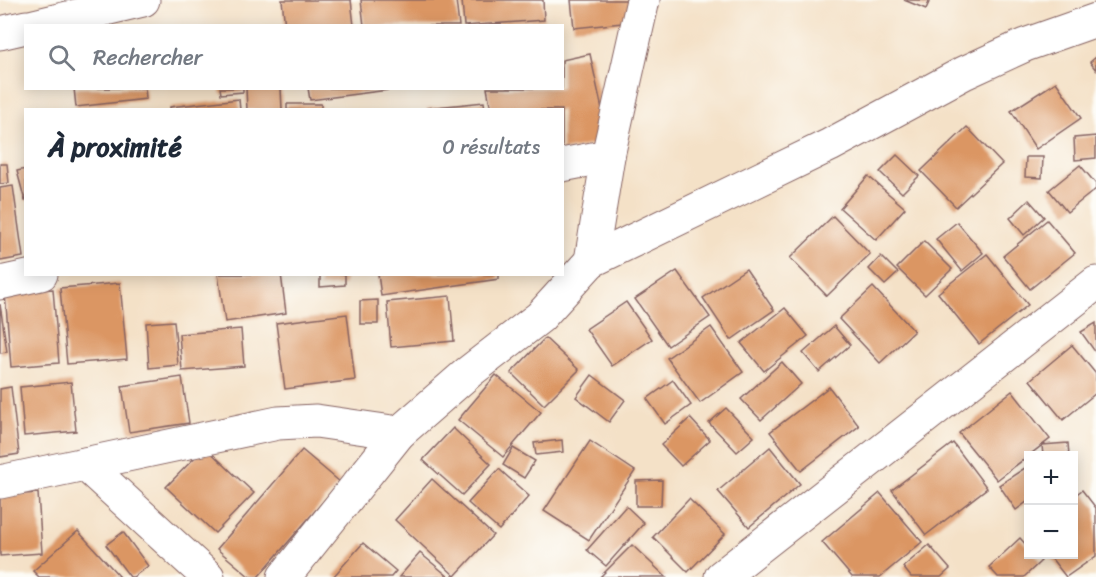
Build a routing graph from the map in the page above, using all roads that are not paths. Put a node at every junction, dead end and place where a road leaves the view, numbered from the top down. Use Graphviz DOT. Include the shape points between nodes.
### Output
graph roads {
  1 [pos="143,0"];
  2 [pos="643,0"];
  3 [pos="1096,20"];
  4 [pos="42,24"];
  5 [pos="24,27"];
  6 [pos="0,33"];
  7 [pos="608,156"];
  8 [pos="564,165"];
  9 [pos="591,261"];
  10 [pos="32,276"];
  11 [pos="0,283"];
  12 [pos="1096,283"];
  13 [pos="399,433"];
  14 [pos="85,464"];
  15 [pos="0,482"];
  16 [pos="208,577"];
  17 [pos="284,577"];
  18 [pos="721,577"];
  1 -- 4 [label="street"];
  2 -- 7 [label="street"];
  3 -- 9 [label="street" via="1025,45 964,73 830,145"];
  5 -- 6 [label="street"];
  7 -- 8 [label="street"];
  7 -- 9 [label="street"];
  9 -- 13 [label="street" via="540,317"];
  10 -- 11 [label="street"];
  12 -- 18 [label="street"];
  13 -- 14 [label="street" via="316,421 278,423"];
  13 -- 17 [label="street"];
  14 -- 15 [label="street"];
  14 -- 16 [label="street"];
}
